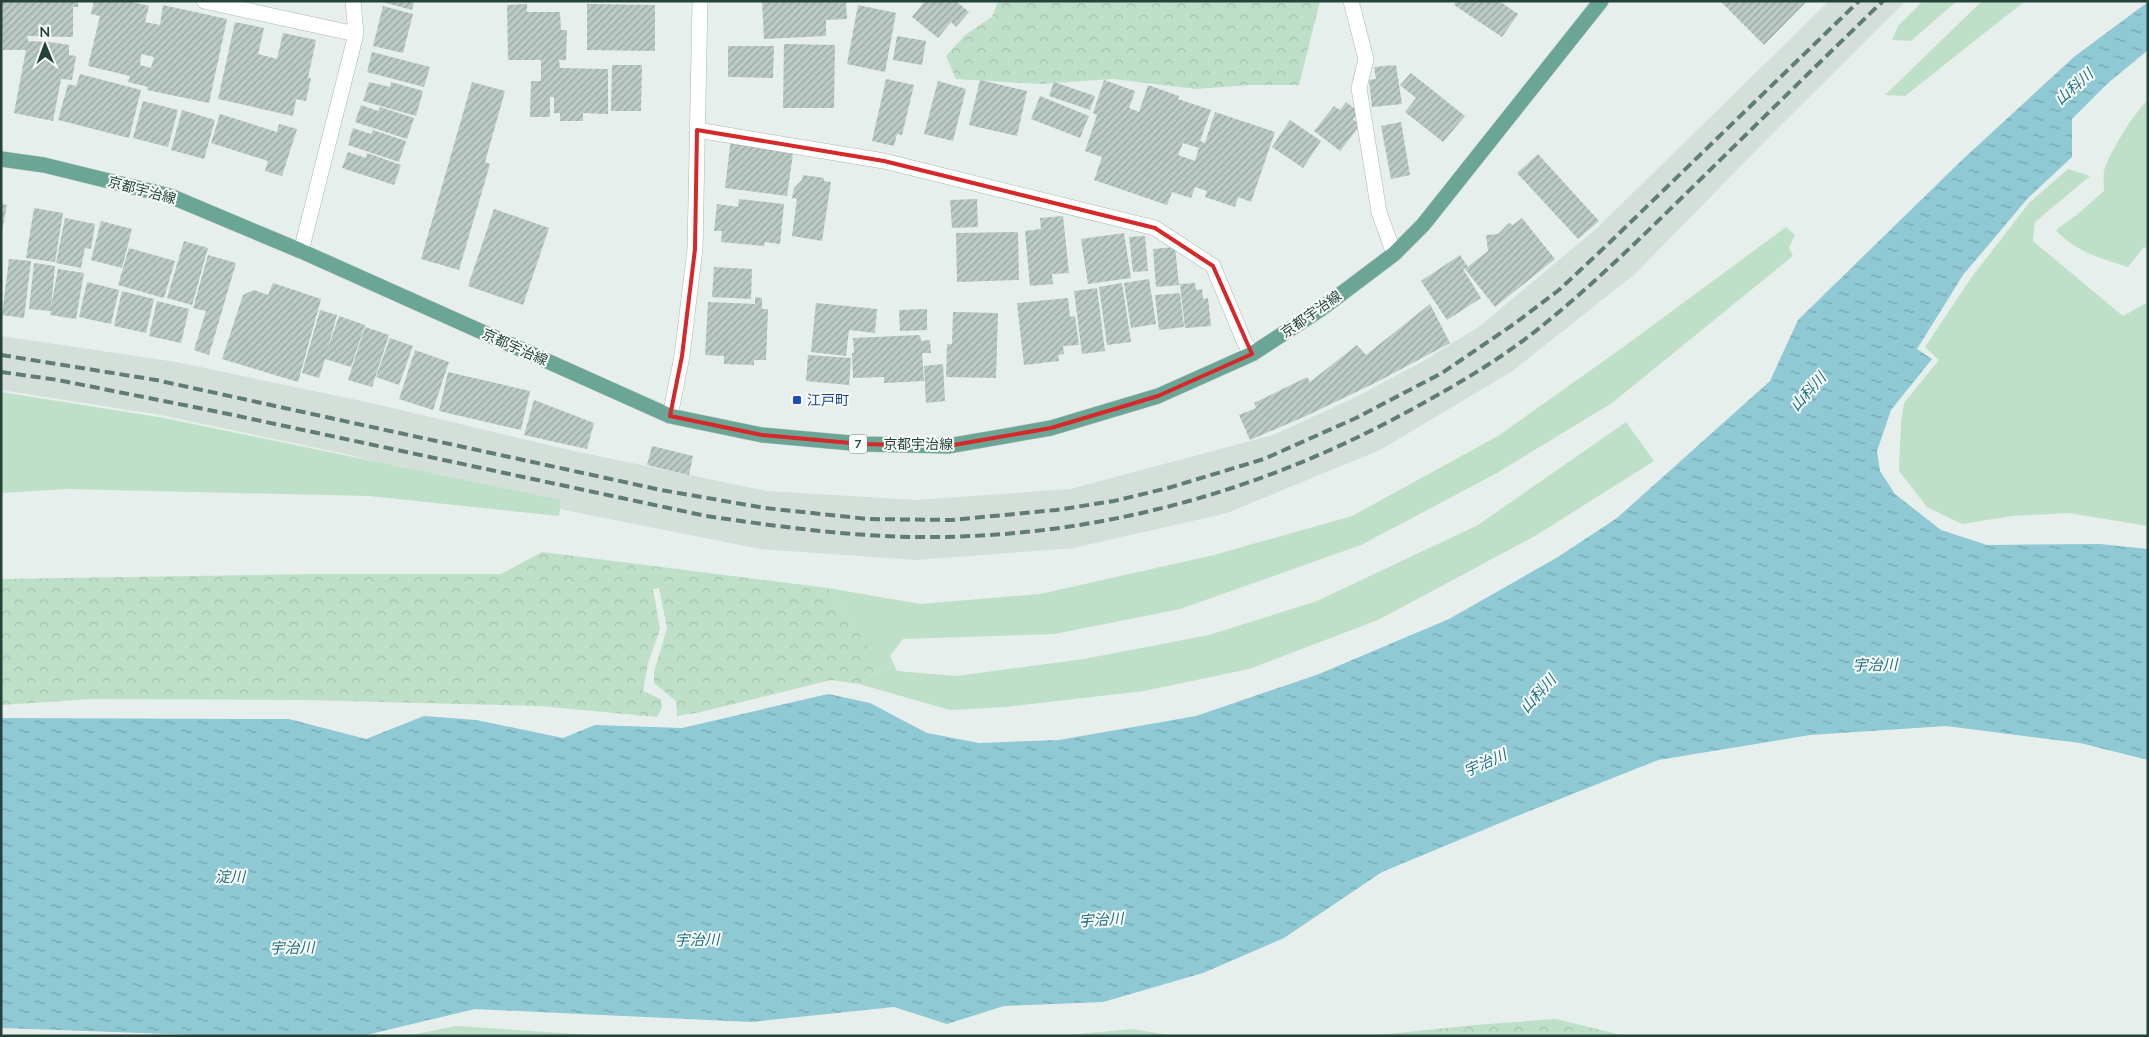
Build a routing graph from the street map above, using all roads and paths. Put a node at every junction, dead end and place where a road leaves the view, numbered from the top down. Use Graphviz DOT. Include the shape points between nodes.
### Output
graph roads {
  1 [pos="204,1"];
  2 [pos="353,1"];
  3 [pos="700,1"];
  4 [pos="1351,1"];
  5 [pos="1601,1"];
  6 [pos="356,34"];
  7 [pos="697,130"];
  8 [pos="1,159"];
  9 [pos="301,251"];
  10 [pos="1394,254"];
  11 [pos="1252,354"];
  12 [pos="670,416"];
  1 -- 6 [label="street"];
  2 -- 6 [label="street"];
  3 -- 7 [label="street"];
  4 -- 10 [label="street" via="1366,59 1359,88 1377,202"];
  5 -- 10 [label="main road, 京都宇治線 / 7" via="1424,225"];
  6 -- 9 [label="street"];
  7 -- 11 [label="street" via="884,162 1155,228 1213,266"];
  7 -- 12 [label="street" via="694,249 682,356"];
  8 -- 9 [label="main road, 京都宇治線 / 7" via="44,165 170,196"];
  9 -- 12 [label="main road, 京都宇治線 / 7"];
  10 -- 11 [label="main road, 京都宇治線 / 7" via="1321,309"];
  11 -- 12 [label="main road, 京都宇治線 / 7" via="1158,396 1051,428 948,446 862,444 762,435"];
}
